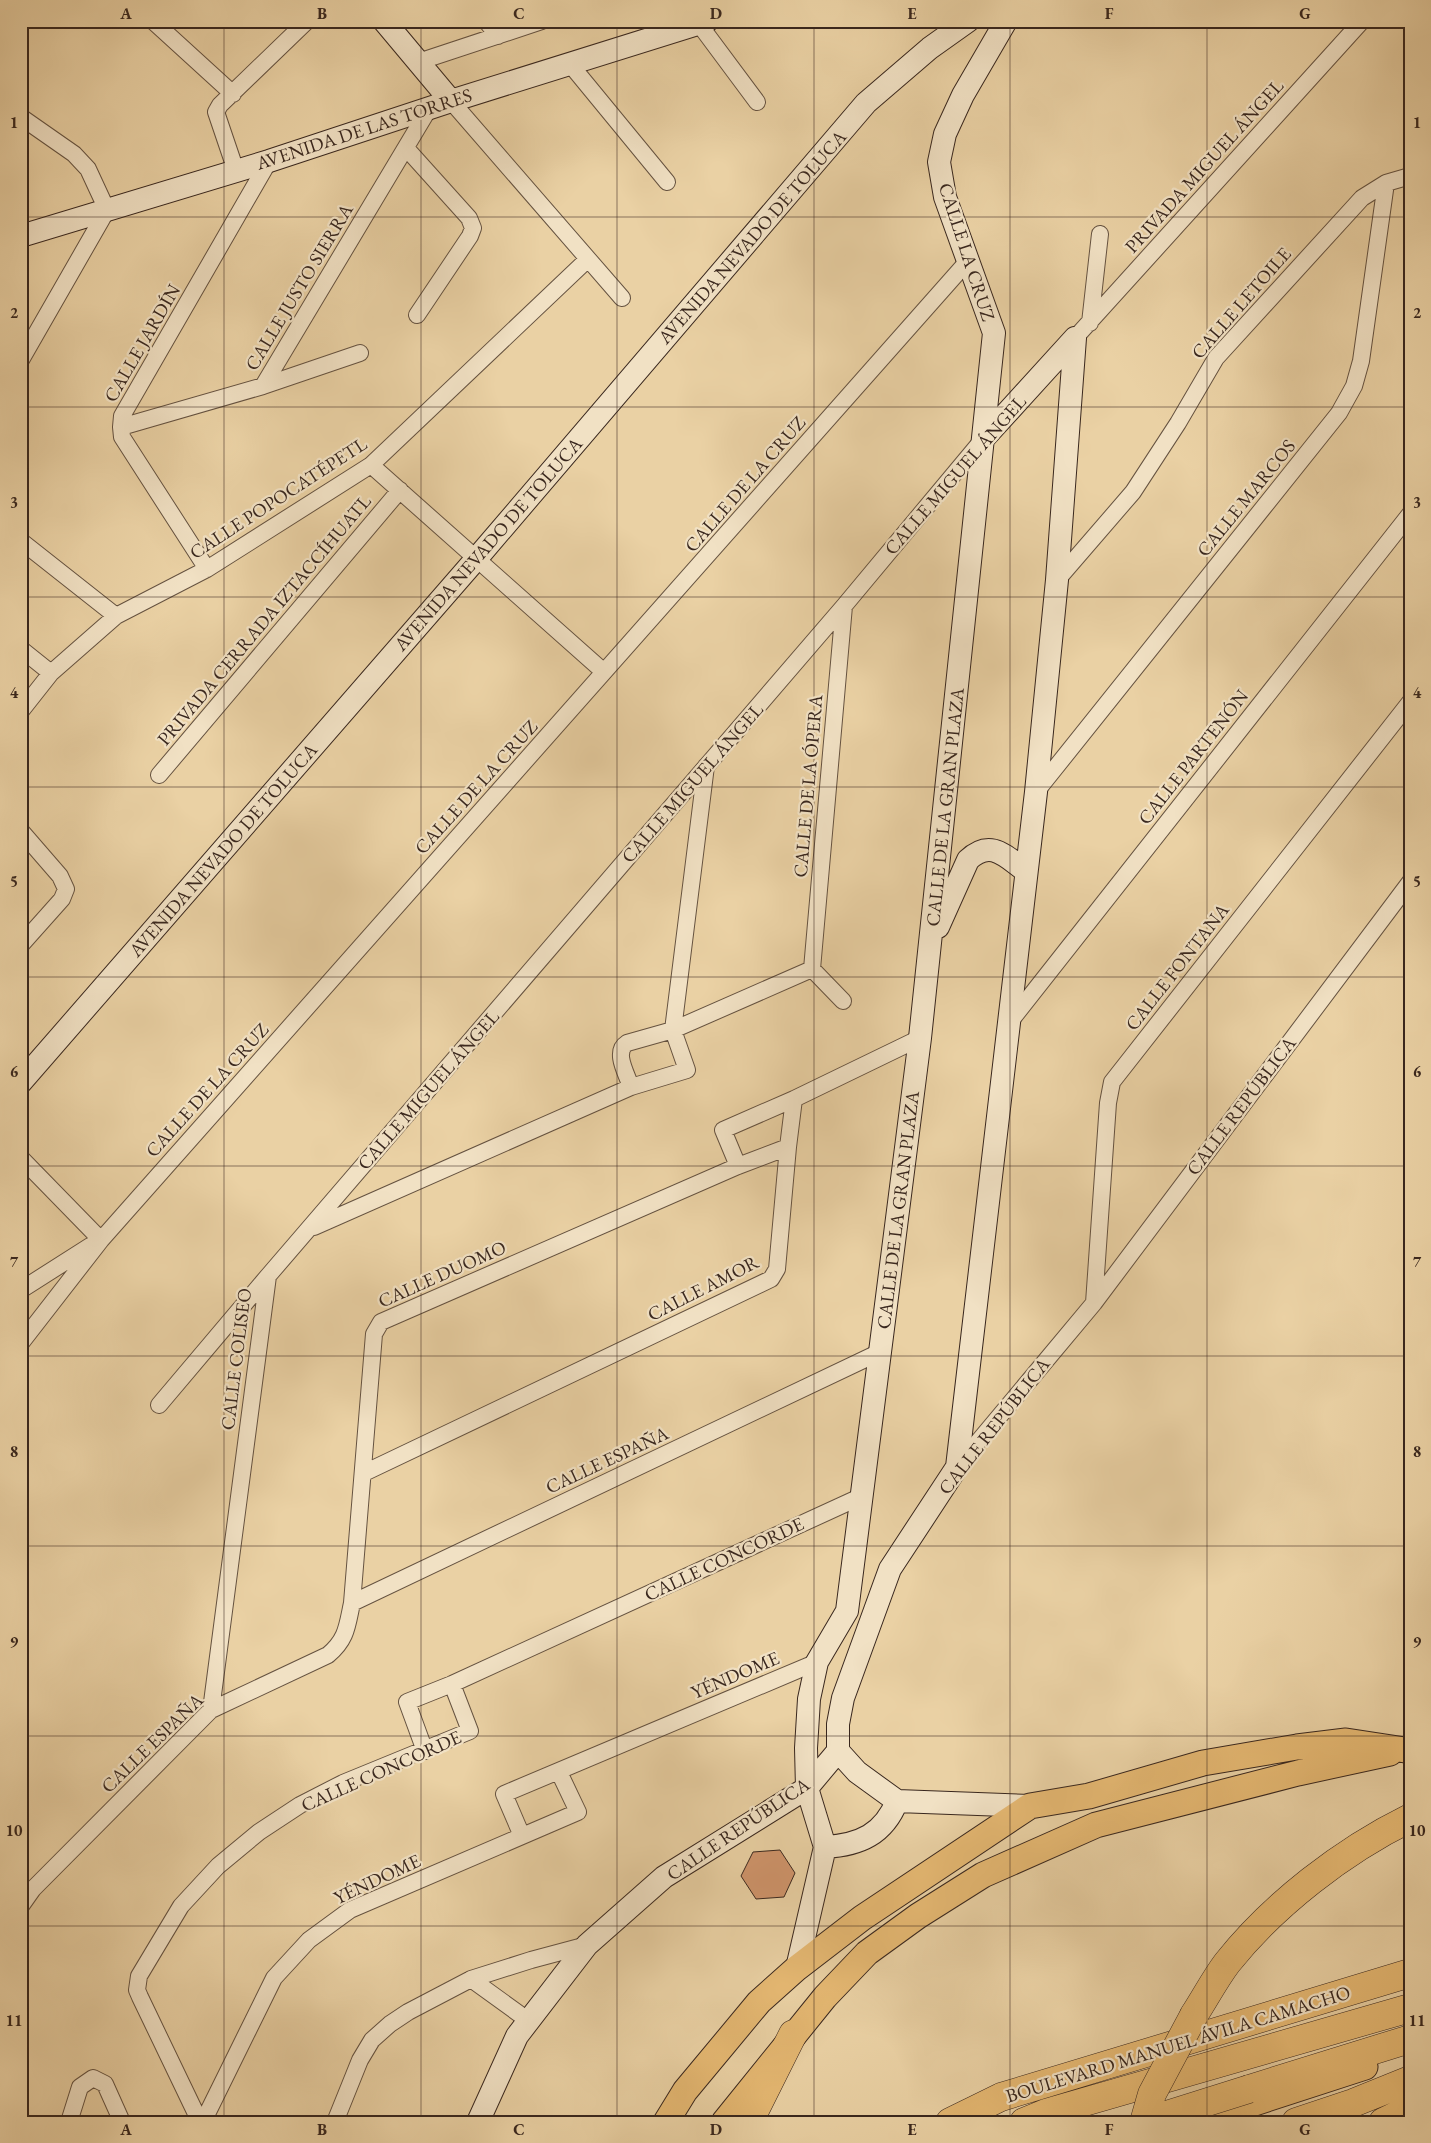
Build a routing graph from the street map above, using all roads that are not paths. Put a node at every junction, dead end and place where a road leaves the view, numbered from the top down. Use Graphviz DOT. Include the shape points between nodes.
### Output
graph roads {
  1 [pos="153,21"];
  2 [pos="307,21"];
  3 [pos="384,21"];
  4 [pos="486,21"];
  5 [pos="542,21"];
  6 [pos="968,21"];
  7 [pos="1006,21"];
  8 [pos="1362,21"];
  9 [pos="703,22"];
  10 [pos="498,36"];
  11 [pos="418,62"];
  12 [pos="570,64"];
  13 [pos="233,94"];
  14 [pos="757,102"];
  15 [pos="440,104"];
  16 [pos="21,118"];
  17 [pos="406,148"];
  18 [pos="269,161"];
  19 [pos="236,171"];
  20 [pos="1410,176"];
  21 [pos="668,182"];
  22 [pos="1386,183"];
  23 [pos="107,210"];
  24 [pos="1100,234"];
  25 [pos="21,236"];
  26 [pos="588,258"];
  27 [pos="967,262"];
  28 [pos="622,298"];
  29 [pos="417,315"];
  30 [pos="1082,330"];
  31 [pos="360,353"];
  32 [pos="21,360"];
  33 [pos="264,386"];
  34 [pos="121,427"];
  35 [pos="984,438"];
  36 [pos="371,465"];
  37 [pos="400,490"];
  38 [pos="1410,514"];
  39 [pos="21,541"];
  40 [pos="477,558"];
  41 [pos="207,569"];
  42 [pos="1057,580"];
  43 [pos="844,606"];
  44 [pos="116,616"];
  45 [pos="21,649"];
  46 [pos="604,672"];
  47 [pos="51,674"];
  48 [pos="1410,702"];
  49 [pos="21,711"];
  50 [pos="706,766"];
  51 [pos="159,775"];
  52 [pos="1036,792"];
  53 [pos="21,831"];
  54 [pos="1026,872"];
  55 [pos="1410,882"];
  56 [pos="21,945"];
  57 [pos="930,946"];
  58 [pos="812,969"];
  59 [pos="843,1001"];
  60 [pos="1008,1024"];
  61 [pos="673,1030"];
  62 [pos="920,1038"];
  63 [pos="21,1082"];
  64 [pos="631,1088"];
  65 [pos="794,1099"];
  66 [pos="788,1147"];
  67 [pos="21,1158"];
  68 [pos="738,1166"];
  69 [pos="310,1228"];
  70 [pos="101,1240"];
  71 [pos="268,1276"];
  72 [pos="21,1290"];
  73 [pos="1094,1303"];
  74 [pos="21,1343"];
  75 [pos="880,1352"];
  76 [pos="159,1406"];
  77 [pos="957,1468"];
  78 [pos="364,1473"];
  79 [pos="860,1497"];
  80 [pos="352,1603"];
  81 [pos="339,1646"];
  82 [pos="817,1662"];
  83 [pos="452,1684"];
  84 [pos="211,1710"];
  85 [pos="1407,1750"];
  86 [pos="425,1751"];
  87 [pos="838,1751"];
  88 [pos="559,1772"];
  89 [pos="807,1788"];
  90 [pos="897,1801"];
  91 [pos="1030,1806"];
  92 [pos="1410,1818"];
  93 [pos="522,1836"];
  94 [pos="825,1847"];
  95 [pos="21,1906"];
  96 [pos="587,1945"];
  97 [pos="797,1968"];
  98 [pos="1410,1973"];
  99 [pos="471,1979"];
  100 [pos="1410,2008"];
  101 [pos="529,2021"];
  102 [pos="793,2034"];
  103 [pos="1410,2040"];
  104 [pos="1410,2052"];
  105 [pos="1410,2080"];
  106 [pos="1353,2103"];
  107 [pos="1410,2109"];
  108 [pos="69,2122"];
  109 [pos="122,2122"];
  110 [pos="202,2122"];
  111 [pos="335,2122"];
  112 [pos="478,2122"];
  113 [pos="666,2122"];
  114 [pos="724,2122"];
  115 [pos="750,2122"];
  116 [pos="950,2122"];
  117 [pos="1024,2122"];
  118 [pos="1144,2122"];
  119 [pos="1196,2122"];
  120 [pos="1296,2122"];
  121 [pos="1320,2122"];
  122 [pos="1383,2122"];
  1 -- 13 [label="street"];
  2 -- 13 [label="street"];
  3 -- 11 [label="street"];
  4 -- 10 [label="street"];
  5 -- 10 [label="street"];
  6 -- 40 [label="street, AVENIDA NEVADO DE TOLUCA" via="930,48 866,103"];
  7 -- 27 [label="street, CALLE LA CRUZ" via="963,94 945,134 939,162 945,197"];
  8 -- 30 [label="street, PRIVADA MIGUEL ÁNGEL"];
  9 -- 12 [label="street, AVENIDA DE LAS TORRES"];
  9 -- 14 [label="street"];
  10 -- 11 [label="street"];
  11 -- 15 [label="street"];
  12 -- 15 [label="street, AVENIDA DE LAS TORRES"];
  12 -- 21 [label="street"];
  13 -- 19 [label="street" via="216,112"];
  15 -- 17 [label="street, CALLE JUSTO SIERRA"];
  15 -- 18 [label="street, AVENIDA DE LAS TORRES"];
  15 -- 26 [label="street"];
  16 -- 23 [label="street" via="74,154 88,169"];
  17 -- 29 [label="street" via="469,218 473,228"];
  17 -- 33 [label="street, CALLE JUSTO SIERRA"];
  18 -- 19 [label="street, AVENIDA DE LAS TORRES"];
  18 -- 34 [label="street, CALLE JARDÍN" via="122,416"];
  19 -- 23 [label="street, AVENIDA DE LAS TORRES"];
  20 -- 22 [label="street, CALLE LETOILE"];
  22 -- 42 [label="street, CALLE LETOILE" via="1362,198 1216,358 1133,492"];
  22 -- 52 [label="street, CALLE MARCOS" via="1361,361 1354,386 1339,413"];
  23 -- 25 [label="street, AVENIDA DE LAS TORRES"];
  23 -- 32 [label="street"];
  24 -- 30 [label="street"];
  26 -- 28 [label="street"];
  26 -- 36 [label="street, CALLE POPOCATÉPETL"];
  27 -- 35 [label="street, CALLE LA CRUZ" via="994,333"];
  27 -- 46 [label="street, CALLE DE LA CRUZ"];
  30 -- 35 [label="street, CALLE MIGUEL ÁNGEL"];
  30 -- 42 [label="street"];
  31 -- 33 [label="street"];
  33 -- 34 [label="street, CALLE JUSTO SIERRA"];
  34 -- 41 [label="street, CALLE JARDÍN" via="122,437"];
  35 -- 43 [label="street, CALLE MIGUEL ÁNGEL"];
  35 -- 57 [label="street, CALLE DE LA GRAN PLAZA"];
  36 -- 37 [label="street"];
  36 -- 41 [label="street, CALLE POPOCATÉPETL"];
  37 -- 40 [label="street"];
  37 -- 51 [label="street, PRIVADA CERRADA IZTACCÍHUATL"];
  38 -- 60 [label="street, CALLE PARTENÓN"];
  39 -- 44 [label="street"];
  40 -- 46 [label="street"];
  40 -- 63 [label="street, AVENIDA NEVADO DE TOLUCA"];
  41 -- 44 [label="street, CALLE POPOCATÉPETL"];
  42 -- 52 [label="street"];
  43 -- 50 [label="street, CALLE MIGUEL ÁNGEL"];
  43 -- 58 [label="street, CALLE DE LA ÓPERA"];
  44 -- 47 [label="street, CALLE POPOCATÉPETL"];
  45 -- 47 [label="street"];
  46 -- 70 [label="street, CALLE DE LA CRUZ"];
  47 -- 49 [label="street, CALLE POPOCATÉPETL"];
  48 -- 73 [label="street, CALLE FONTANA" via="1112,1082"];
  50 -- 61 [label="street"];
  50 -- 69 [label="street, CALLE MIGUEL ÁNGEL"];
  52 -- 54 [label="street"];
  53 -- 56 [label="street" via="60,876 66,889 62,899"];
  54 -- 57 [label="street" via="995,850 981,850 974,854 968,860"];
  54 -- 60 [label="street"];
  55 -- 73 [label="street, CALLE REPÚBLICA"];
  57 -- 62 [label="street, CALLE DE LA GRAN PLAZA"];
  58 -- 59 [label="street"];
  58 -- 61 [label="street"];
  60 -- 77 [label="street"];
  61 -- 64 [label="street" via="622,1047 620,1053"];
  61 -- 64 [label="street, CALLE COLISEO" via="687,1070"];
  62 -- 65 [label="street"];
  62 -- 75 [label="street, CALLE DE LA GRAN PLAZA"];
  64 -- 69 [label="street, CALLE COLISEO"];
  65 -- 66 [label="street, CALLE AMOR"];
  65 -- 68 [label="street" via="723,1130"];
  66 -- 68 [label="street, CALLE DUOMO"];
  66 -- 78 [label="street, CALLE AMOR" via="777,1269 772,1279"];
  67 -- 70 [label="street"];
  68 -- 78 [label="street, CALLE DUOMO" via="381,1322 374,1334"];
  69 -- 71 [label="street, CALLE COLISEO"];
  70 -- 72 [label="street"];
  70 -- 74 [label="street, CALLE DE LA CRUZ"];
  71 -- 76 [label="street"];
  71 -- 84 [label="street, CALLE COLISEO"];
  73 -- 77 [label="street, CALLE REPÚBLICA"];
  75 -- 79 [label="street, CALLE DE LA GRAN PLAZA"];
  75 -- 80 [label="street, CALLE ESPAÑA"];
  77 -- 87 [label="street, CALLE REPÚBLICA" via="890,1569 843,1698 838,1724"];
  78 -- 80 [label="street, CALLE DUOMO"];
  79 -- 82 [label="street, CALLE DE LA GRAN PLAZA" via="847,1611"];
  79 -- 83 [label="street, CALLE CONCORDE"];
  80 -- 81 [label="street, CALLE DUOMO"];
  81 -- 84 [label="street, CALLE ESPAÑA" via="328,1655"];
  82 -- 88 [label="street, YÉNDOME"];
  82 -- 89 [label="street, CALLE DE LA GRAN PLAZA" via="809,1700"];
  83 -- 86 [label="street, CALLE CONCORDE" via="470,1731"];
  83 -- 86 [label="street" via="407,1702"];
  84 -- 95 [label="street, CALLE ESPAÑA" via="33,1889"];
  85 -- 91 [label="main road" via="1346,1741 1297,1747 1202,1763 1088,1796"];
  85 -- 102 [label="main road" via="1298,1773 1096,1825 983,1875 867,1953"];
  86 -- 110 [label="street, CALLE CONCORDE" via="343,1783 259,1832 218,1866 182,1906 139,1976 137,1990"];
  87 -- 89 [label="street, CALLE REPÚBLICA"];
  87 -- 90 [label="street" via="857,1772"];
  88 -- 93 [label="street" via="504,1794"];
  88 -- 93 [label="street, YÉNDOME" via="578,1812"];
  89 -- 94 [label="street, CALLE DE LA GRAN PLAZA"];
  89 -- 96 [label="street, CALLE REPÚBLICA" via="664,1877"];
  90 -- 91 [label="street"];
  90 -- 94 [label="street" via="891,1817 869,1836 842,1846"];
  91 -- 97 [label="main road" via="862,1918"];
  92 -- 118 [label="highway, bridge" via="1376,1835 1320,1874 1270,1916 1227,1963 1194,2015 1152,2094"];
  93 -- 110 [label="street, YÉNDOME" via="350,1910 309,1940 274,1978"];
  94 -- 97 [label="street, CALLE DE LA GRAN PLAZA"];
  96 -- 99 [label="street"];
  96 -- 101 [label="street, CALLE REPÚBLICA"];
  97 -- 113 [label="main road" via="759,2002 685,2091"];
  98 -- 116 [label="highway, BOULEVARD MANUEL ÁVILA CAMACHO" via="1001,2097"];
  99 -- 101 [label="street"];
  99 -- 111 [label="street" via="408,2012 372,2040 360,2060"];
  100 -- 117 [label="highway, BOULEVARD MANUEL ÁVILA CAMACHO"];
  101 -- 112 [label="street, CALLE REPÚBLICA" via="517,2036"];
  102 -- 114 [label="main road"];
  102 -- 115 [label="highway"];
  103 -- 118 [label="highway, bridge"];
  104 -- 119 [label="main road"];
  105 -- 106 [label="highway"];
  106 -- 120 [label="highway"];
  106 -- 121 [label="highway"];
  107 -- 122 [label="highway"];
  108 -- 109 [label="street" via="80,2087 93,2078 105,2084"];
}
